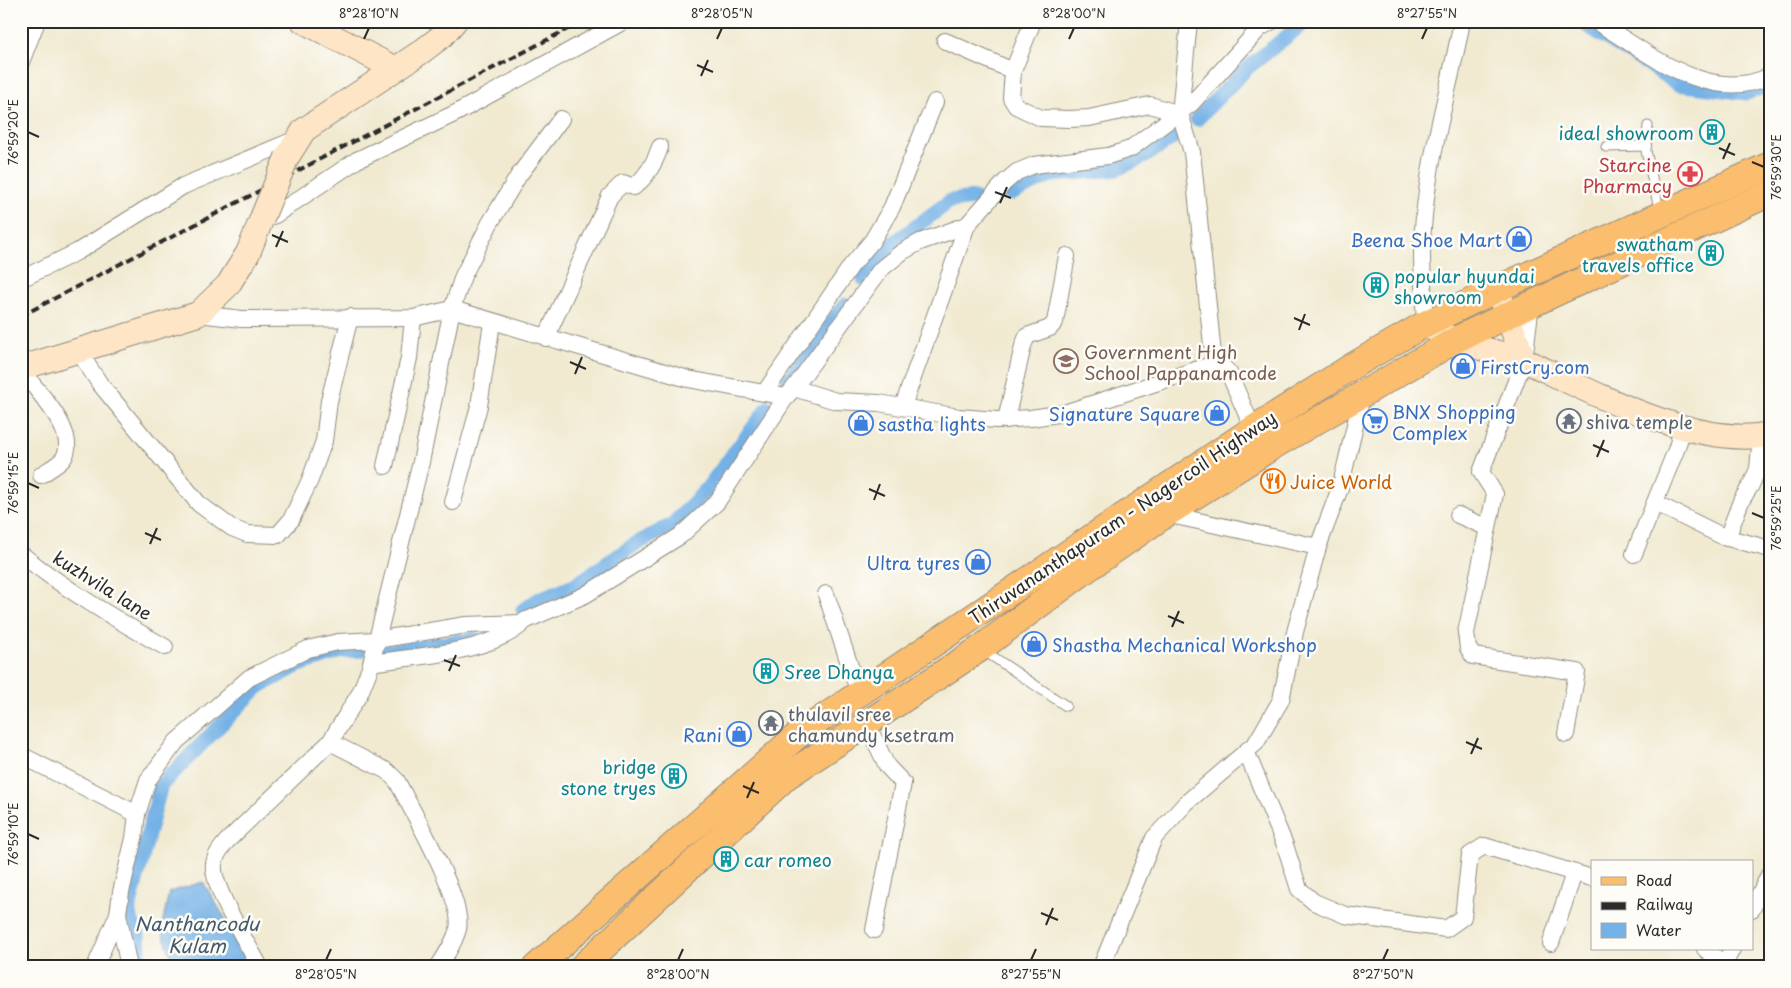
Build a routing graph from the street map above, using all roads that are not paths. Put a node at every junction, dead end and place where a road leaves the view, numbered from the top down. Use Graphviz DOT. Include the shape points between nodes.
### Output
graph roads {
  1 [pos="37,21"];
  2 [pos="303,21"];
  3 [pos="455,21"];
  4 [pos="624,21"];
  5 [pos="1033,21"];
  6 [pos="1189,21"];
  7 [pos="1272,21"];
  8 [pos="1462,21"];
  9 [pos="1595,21"];
  10 [pos="945,41"];
  11 [pos="21,62"];
  12 [pos="394,68"];
  13 [pos="1013,70"];
  14 [pos="1770,76"];
  15 [pos="935,102"];
  16 [pos="1180,114"];
  17 [pos="560,119"];
  18 [pos="1648,126"];
  19 [pos="1606,146"];
  20 [pos="1646,146"];
  21 [pos="293,147"];
  22 [pos="660,147"];
  23 [pos="1770,165"];
  24 [pos="1770,193"];
  25 [pos="1661,216"];
  26 [pos="261,219"];
  27 [pos="967,225"];
  28 [pos="1067,256"];
  29 [pos="21,279"];
  30 [pos="1496,289"];
  31 [pos="1530,304"];
  32 [pos="452,309"];
  33 [pos="198,314"];
  34 [pos="1505,315"];
  35 [pos="350,317"];
  36 [pos="413,318"];
  37 [pos="492,323"];
  38 [pos="1425,324"];
  39 [pos="546,338"];
  40 [pos="1455,340"];
  41 [pos="77,349"];
  42 [pos="1524,360"];
  43 [pos="1214,364"];
  44 [pos="21,369"];
  45 [pos="765,392"];
  46 [pos="790,393"];
  47 [pos="1362,396"];
  48 [pos="903,406"];
  49 [pos="1006,420"];
  50 [pos="1683,428"];
  51 [pos="1253,429"];
  52 [pos="1766,434"];
  53 [pos="385,466"];
  54 [pos="41,475"];
  55 [pos="454,502"];
  56 [pos="1655,503"];
  57 [pos="1166,514"];
  58 [pos="1458,515"];
  59 [pos="1488,528"];
  60 [pos="1727,538"];
  61 [pos="1318,547"];
  62 [pos="1770,549"];
  63 [pos="21,554"];
  64 [pos="1634,554"];
  65 [pos="826,594"];
  66 [pos="526,620"];
  67 [pos="376,640"];
  68 [pos="165,647"];
  69 [pos="981,648"];
  70 [pos="371,663"];
  71 [pos="859,693"];
  72 [pos="1066,706"];
  73 [pos="867,724"];
  74 [pos="1566,734"];
  75 [pos="330,742"];
  76 [pos="1246,751"];
  77 [pos="21,755"];
  78 [pos="136,814"];
  79 [pos="1574,873"];
  80 [pos="1770,873"];
  81 [pos="1591,878"];
  82 [pos="1754,905"];
  83 [pos="118,914"];
  84 [pos="874,930"];
  85 [pos="1551,943"];
  86 [pos="1706,950"];
  87 [pos="1731,950"];
  88 [pos="1723,966"];
  89 [pos="94,967"];
  90 [pos="129,967"];
  91 [pos="260,967"];
  92 [pos="438,967"];
  93 [pos="536,967"];
  94 [pos="582,967"];
  95 [pos="1101,967"];
  1 -- 11 [label="street"];
  2 -- 12 [label="main road"];
  3 -- 12 [label="main road" via="442,36"];
  4 -- 26 [label="street" via="456,113 357,160 283,210"];
  5 -- 13 [label="street"];
  6 -- 16 [label="street"];
  7 -- 16 [label="street" via="1260,28"];
  8 -- 38 [label="street" via="1437,133 1426,202 1422,251"];
  9 -- 14 [label="street" via="1668,66 1703,80 1737,84"];
  10 -- 13 [label="street"];
  12 -- 21 [label="main road" via="304,130"];
  13 -- 16 [label="street" via="1011,98 1016,106 1041,118 1089,118 1150,105"];
  15 -- 45 [label="street" via="892,207 872,241 851,266"];
  16 -- 27 [label="street" via="1130,148 1108,156 1034,165 1017,172"];
  16 -- 43 [label="street" via="1192,152"];
  17 -- 32 [label="street" via="519,175 490,223 463,276"];
  18 -- 20 [label="lane"];
  19 -- 20 [label="lane"];
  20 -- 25 [label="lane"];
  21 -- 26 [label="main road, bridge"];
  21 -- 29 [label="street" via="183,186 77,252"];
  22 -- 39 [label="street" via="656,161 640,182 634,187 623,183 610,196"];
  23 -- 25 [label="main road, Thiruvananthapuram - Nagercoil Highway"];
  24 -- 31 [label="main road, Thiruvananthapuram - Nagercoil Highway"];
  25 -- 30 [label="main road, Thiruvananthapuram - Nagercoil Highway"];
  26 -- 33 [label="main road" via="248,253 228,285"];
  27 -- 46 [label="street" via="920,242 880,269"];
  27 -- 48 [label="street"];
  28 -- 49 [label="street" via="1055,322 1050,328 1027,336 1022,346"];
  30 -- 34 [label="main road"];
  30 -- 38 [label="main road, Thiruvananthapuram - Nagercoil Highway"];
  31 -- 34 [label="main road, Thiruvananthapuram - Nagercoil Highway"];
  31 -- 42 [label="street"];
  32 -- 36 [label="street"];
  32 -- 37 [label="street"];
  32 -- 67 [label="street" via="421,462"];
  33 -- 35 [label="street" via="242,319"];
  33 -- 41 [label="main road"];
  34 -- 40 [label="main road, Thiruvananthapuram - Nagercoil Highway"];
  34 -- 42 [label="main road"];
  35 -- 36 [label="street"];
  35 -- 41 [label="street" via="329,401 324,441 291,520 278,535 247,534 205,509 100,384"];
  36 -- 53 [label="street" via="409,358"];
  37 -- 39 [label="street"];
  37 -- 55 [label="street" via="479,406"];
  38 -- 40 [label="main road"];
  38 -- 51 [label="main road, Thiruvananthapuram - Nagercoil Highway"];
  39 -- 45 [label="street" via="688,380"];
  40 -- 42 [label="main road"];
  40 -- 47 [label="main road, Thiruvananthapuram - Nagercoil Highway"];
  41 -- 44 [label="main road"];
  42 -- 50 [label="main road"];
  42 -- 59 [label="street" via="1481,472 1495,494"];
  43 -- 49 [label="street" via="1064,413"];
  43 -- 51 [label="street" via="1220,364 1229,373"];
  44 -- 54 [label="street" via="65,429 68,445 62,459"];
  45 -- 46 [label="street"];
  46 -- 48 [label="street" via="836,401"];
  46 -- 66 [label="street" via="717,502 680,536 585,595"];
  47 -- 57 [label="main road, Thiruvananthapuram - Nagercoil Highway" via="1275,445"];
  47 -- 61 [label="street" via="1340,488"];
  48 -- 49 [label="street" via="960,417"];
  50 -- 52 [label="main road" via="1751,438"];
  50 -- 56 [label="street"];
  51 -- 71 [label="main road, Thiruvananthapuram - Nagercoil Highway"];
  52 -- 60 [label="street" via="1758,469"];
  56 -- 60 [label="street"];
  56 -- 64 [label="street"];
  57 -- 61 [label="street"];
  57 -- 69 [label="main road, Thiruvananthapuram - Nagercoil Highway"];
  58 -- 59 [label="street"];
  59 -- 74 [label="street" via="1466,633 1468,648 1473,656 1576,672"];
  60 -- 62 [label="street"];
  61 -- 76 [label="street" via="1281,700 1256,743"];
  63 -- 68 [label="street, kuzhvila lane" via="85,601"];
  65 -- 71 [label="street"];
  66 -- 67 [label="street" via="466,625"];
  66 -- 70 [label="street" via="509,635 490,643"];
  67 -- 70 [label="street"];
  67 -- 78 [label="street" via="338,642 308,649 250,678 176,742 148,780"];
  69 -- 72 [label="lane"];
  69 -- 73 [label="main road, Thiruvananthapuram - Nagercoil Highway"];
  70 -- 75 [label="street" via="360,693"];
  71 -- 93 [label="main road, Thiruvananthapuram - Nagercoil Highway" via="799,734"];
  73 -- 84 [label="street" via="887,766 903,783"];
  73 -- 94 [label="main road, Thiruvananthapuram - Nagercoil Highway" via="787,776"];
  75 -- 91 [label="street" via="216,855 213,866 216,882"];
  75 -- 92 [label="street" via="388,771 397,781 447,880 455,901 458,928"];
  76 -- 79 [label="street" via="1285,844 1299,889 1314,902 1344,915 1446,929 1463,917 1470,855 1484,846"];
  76 -- 95 [label="street" via="1186,804 1154,838"];
  77 -- 78 [label="street"];
  78 -- 83 [label="street"];
  79 -- 81 [label="street"];
  79 -- 85 [label="street"];
  80 -- 82 [label="street"];
  83 -- 89 [label="street"];
  83 -- 90 [label="street"];
  86 -- 88 [label="street"];
  87 -- 88 [label="street"];
}
